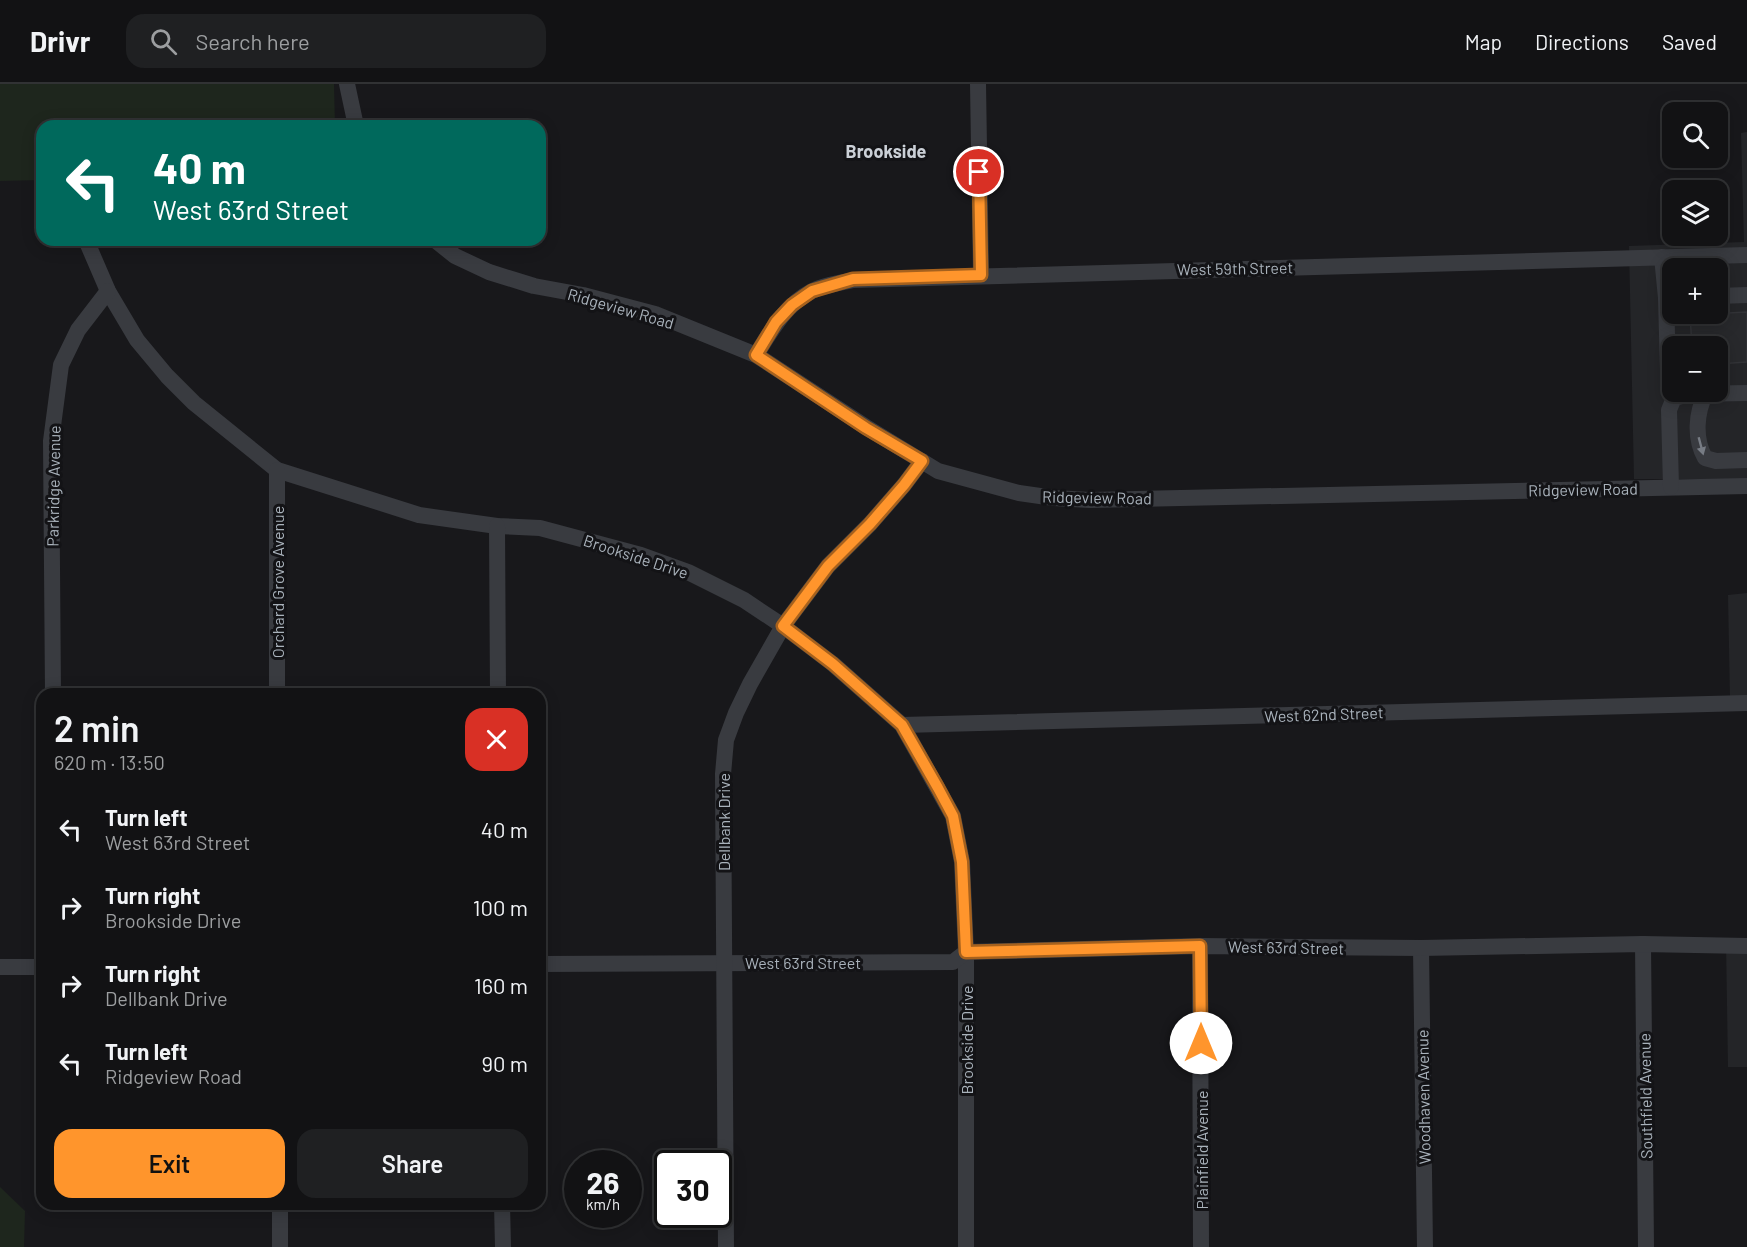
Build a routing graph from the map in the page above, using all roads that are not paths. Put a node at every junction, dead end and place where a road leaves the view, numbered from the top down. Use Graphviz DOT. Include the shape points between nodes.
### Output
graph roads {
  1 [pos="346,84"];
  2 [pos="978,84"];
  3 [pos="355,120"];
  4 [pos="89,246"];
  5 [pos="442,246"];
  6 [pos="1747,255"];
  7 [pos="1662,257"];
  8 [pos="981,275"];
  9 [pos="108,291"];
  10 [pos="1747,295"];
  11 [pos="1728,296"];
  12 [pos="756,355"];
  13 [pos="1728,393"];
  14 [pos="1747,393"];
  15 [pos="1671,402"];
  16 [pos="1702,402"];
  17 [pos="1747,460"];
  18 [pos="922,461"];
  19 [pos="277,471"];
  20 [pos="1747,486"];
  21 [pos="1671,487"];
  22 [pos="497,526"];
  23 [pos="783,626"];
  24 [pos="53,688"];
  25 [pos="277,688"];
  26 [pos="498,688"];
  27 [pos="1747,703"];
  28 [pos="902,725"];
  29 [pos="1644,944"];
  30 [pos="1200,946"];
  31 [pos="1747,946"];
  32 [pos="1422,948"];
  33 [pos="966,952"];
  34 [pos="724,962"];
  35 [pos="546,964"];
  36 [pos="0,967"];
  37 [pos="36,968"];
  38 [pos="280,1210"];
  39 [pos="502,1210"];
  40 [pos="280,1247"];
  41 [pos="503,1247"];
  42 [pos="726,1247"];
  43 [pos="966,1247"];
  44 [pos="1201,1247"];
  45 [pos="1425,1247"];
  46 [pos="1646,1247"];
  1 -- 3 [label="street"];
  2 -- 8 [label="street"];
  4 -- 9 [label="street, Brookside Drive"];
  5 -- 12 [label="street, Ridgeview Road" via="489,272 655,314"];
  6 -- 7 [label="street, West 59th Street"];
  7 -- 8 [label="street, West 59th Street"];
  8 -- 12 [label="street, West 59th Street" via="853,279 812,291 776,322"];
  9 -- 19 [label="street, Brookside Drive" via="137,340 167,376"];
  9 -- 24 [label="street, Parkridge Avenue" via="78,330 61,365 51,441"];
  10 -- 11 [label="street"];
  12 -- 18 [label="street, Ridgeview Road"];
  13 -- 14 [label="street"];
  15 -- 21 [label="street"];
  16 -- 17 [label="street, one-way" via="1698,409 1699,446 1705,458"];
  18 -- 21 [label="street, Ridgeview Road" via="938,471 1019,493 1090,500"];
  18 -- 23 [label="street, Dellbank Drive" via="870,524 828,566"];
  19 -- 22 [label="street, Brookside Drive" via="419,515"];
  19 -- 25 [label="street, Orchard Grove Avenue"];
  20 -- 21 [label="street, Ridgeview Road"];
  22 -- 23 [label="street, Brookside Drive" via="540,528 641,555 688,572 744,600"];
  22 -- 26 [label="street"];
  23 -- 28 [label="street, Brookside Drive"];
  23 -- 34 [label="street, Dellbank Drive" via="750,684 726,740"];
  27 -- 28 [label="street, West 62nd Street"];
  28 -- 33 [label="street, Brookside Drive" via="953,816 962,862"];
  29 -- 31 [label="street, West 63rd Street"];
  29 -- 32 [label="street, West 63rd Street"];
  29 -- 46 [label="street, Southfield Avenue"];
  30 -- 32 [label="street, West 63rd Street"];
  30 -- 33 [label="street, West 63rd Street"];
  30 -- 44 [label="street, Plainfield Avenue"];
  32 -- 45 [label="street, Woodhaven Avenue"];
  33 -- 34 [label="street, West 63rd Street" via="953,962"];
  33 -- 43 [label="street, Brookside Drive"];
  34 -- 35 [label="street, West 63rd Street"];
  34 -- 42 [label="street, Dellbank Drive"];
  36 -- 37 [label="street"];
  38 -- 40 [label="street"];
  39 -- 41 [label="street"];
}
